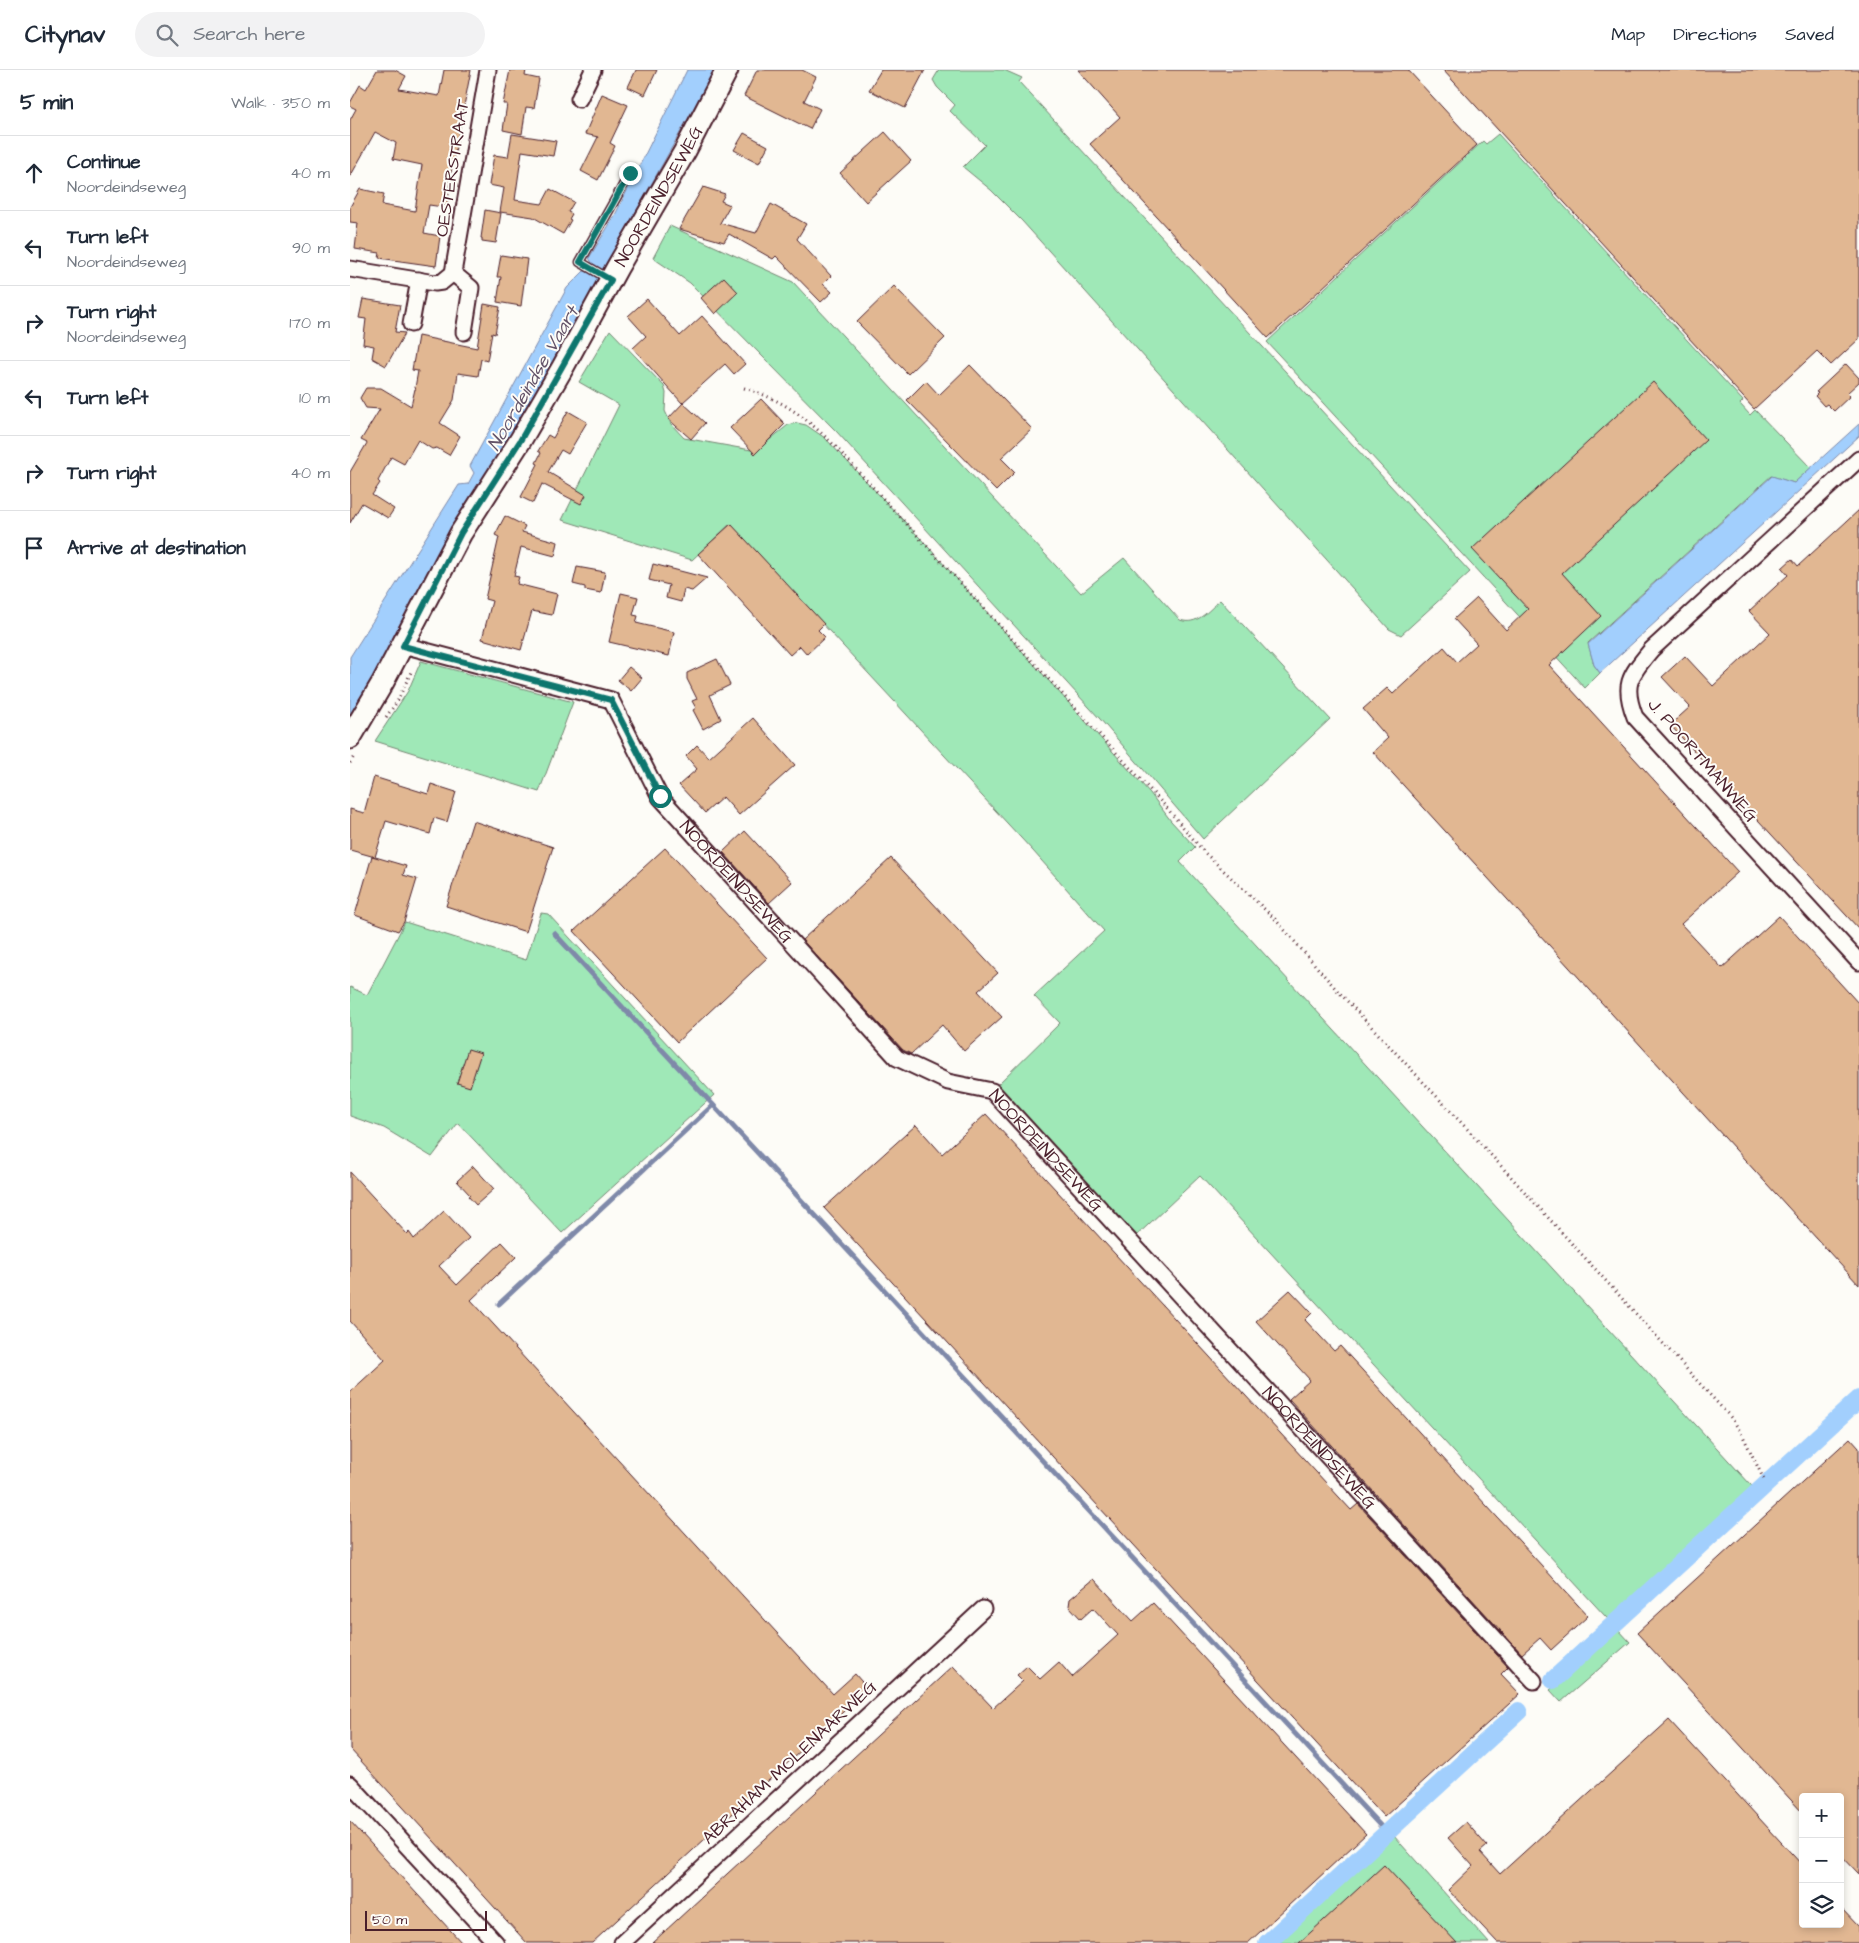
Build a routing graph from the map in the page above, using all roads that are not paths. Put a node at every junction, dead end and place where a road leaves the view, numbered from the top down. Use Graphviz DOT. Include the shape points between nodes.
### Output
graph roads {
  1 [pos="488,70"];
  2 [pos="593,70"];
  3 [pos="728,70"];
  4 [pos="579,99"];
  5 [pos="630,173"];
  6 [pos="350,268"];
  7 [pos="453,272"];
  8 [pos="605,277"];
  9 [pos="419,280"];
  10 [pos="411,324"];
  11 [pos="464,332"];
  12 [pos="1859,459"];
  13 [pos="411,648"];
  14 [pos="350,738"];
  15 [pos="1859,962"];
  16 [pos="983,1609"];
  17 [pos="1534,1681"];
  18 [pos="350,1784"];
  19 [pos="496,1943"];
  20 [pos="622,1943"];
  1 -- 7 [label="street, OESTERSTRAAT"];
  2 -- 4 [label="street"];
  3 -- 8 [label="street, NOORDEINDSEWEG" via="684,152"];
  5 -- 8 [label="lane" via="580,262"];
  6 -- 9 [label="street"];
  7 -- 9 [label="street" via="442,282"];
  7 -- 11 [label="street" via="471,288"];
  8 -- 13 [label="street, NOORDEINDSEWEG" via="520,441 461,533"];
  9 -- 10 [label="street"];
  12 -- 15 [label="street, J. POORTMANWEG" via="1651,650 1628,685 1629,700 1636,717"];
  13 -- 14 [label="street, NOORDEINDSEWEG"];
  13 -- 17 [label="street, NOORDEINDSEWEG" via="611,700 660,796 897,1058 948,1082 992,1091"];
  16 -- 20 [label="street, ABRAHAM MOLENAARWEG"];
  18 -- 19 [label="street"];
}
